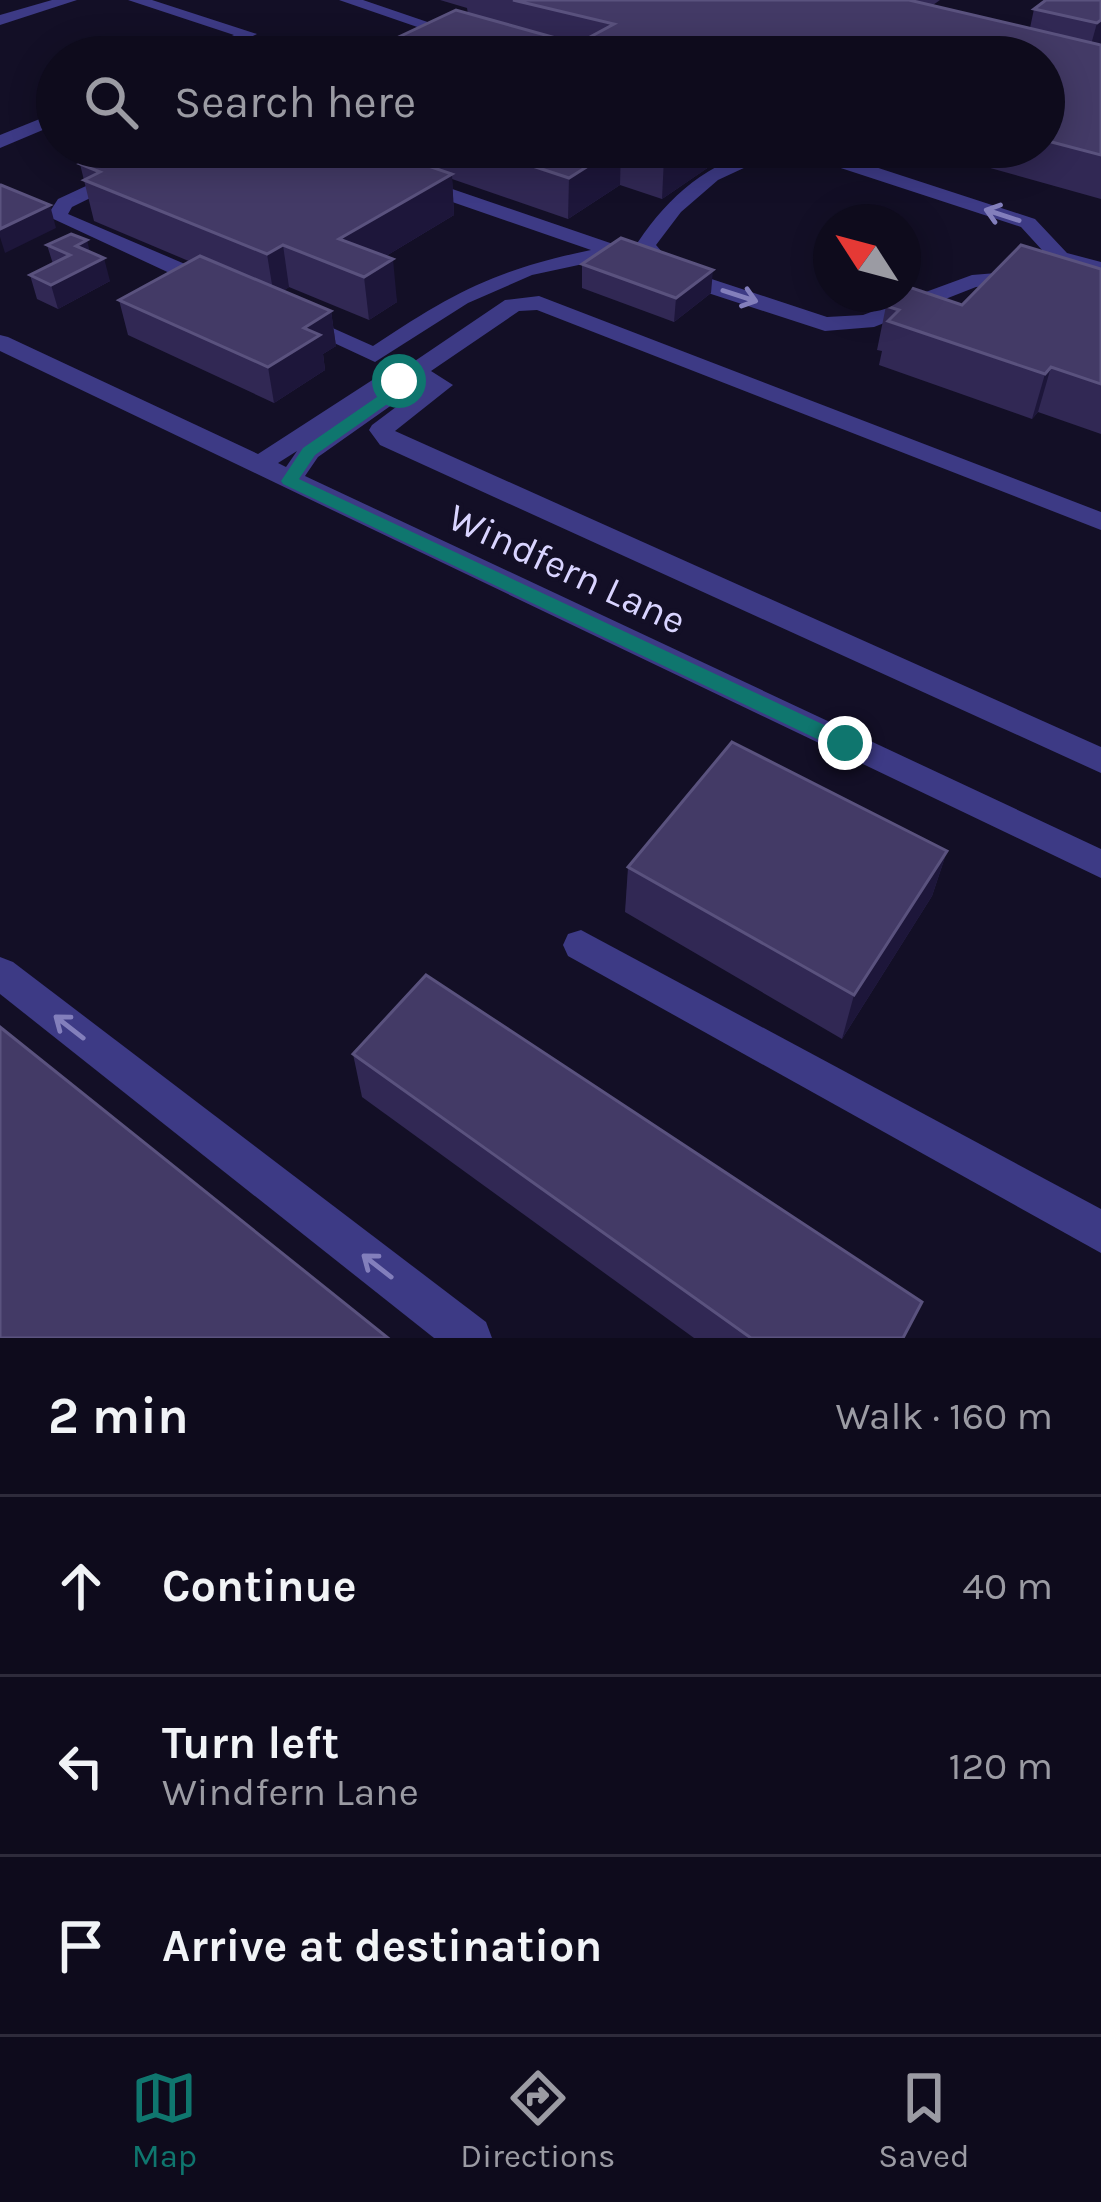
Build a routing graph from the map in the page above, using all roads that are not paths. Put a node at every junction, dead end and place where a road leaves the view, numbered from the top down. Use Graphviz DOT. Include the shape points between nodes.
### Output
graph roads {
  1 [pos="69,0"];
  2 [pos="136,0"];
  3 [pos="347,0"];
  4 [pos="0,20"];
  5 [pos="244,36"];
  6 [pos="423,36"];
  7 [pos="36,126"];
  8 [pos="0,142"];
  9 [pos="139,168"];
  10 [pos="725,168"];
  11 [pos="860,168"];
  12 [pos="400,177"];
  13 [pos="646,245"];
  14 [pos="614,251"];
  15 [pos="1101,268"];
  16 [pos="230,291"];
  17 [pos="1101,297"];
  18 [pos="271,309"];
  19 [pos="0,342"];
  20 [pos="406,377"];
  21 [pos="257,466"];
  22 [pos="289,481"];
  23 [pos="1101,522"];
  24 [pos="1101,761"];
  25 [pos="1101,864"];
  26 [pos="581,945"];
  27 [pos="0,973"];
  28 [pos="1101,1232"];
  29 [pos="470,1338"];
  1 -- 4 [label="street"];
  2 -- 5 [label="street"];
  3 -- 6 [label="street" via="440,28"];
  7 -- 8 [label="street"];
  9 -- 16 [label="street" via="65,203 57,216"];
  10 -- 13 [label="street, one-way" via="663,217"];
  15 -- 11 [label="street, one-way" via="1060,258 1028,223"];
  12 -- 14 [label="street"];
  13 -- 14 [label="street"];
  13 -- 17 [label="street, one-way" via="667,272 825,324 866,322 972,281 1019,278"];
  14 -- 18 [label="street" via="526,270 460,298 375,355"];
  19 -- 21 [label="street, Windfern Lane"];
  20 -- 21 [label="street"];
  20 -- 22 [label="street" via="309,452"];
  20 -- 23 [label="street" via="513,305 539,303"];
  20 -- 24 [label="street" via="441,385 382,430 388,440"];
  21 -- 22 [label="street, Windfern Lane"];
  22 -- 25 [label="street, Windfern Lane"];
  26 -- 28 [label="street"];
  29 -- 27 [label="street, one-way"];
}
